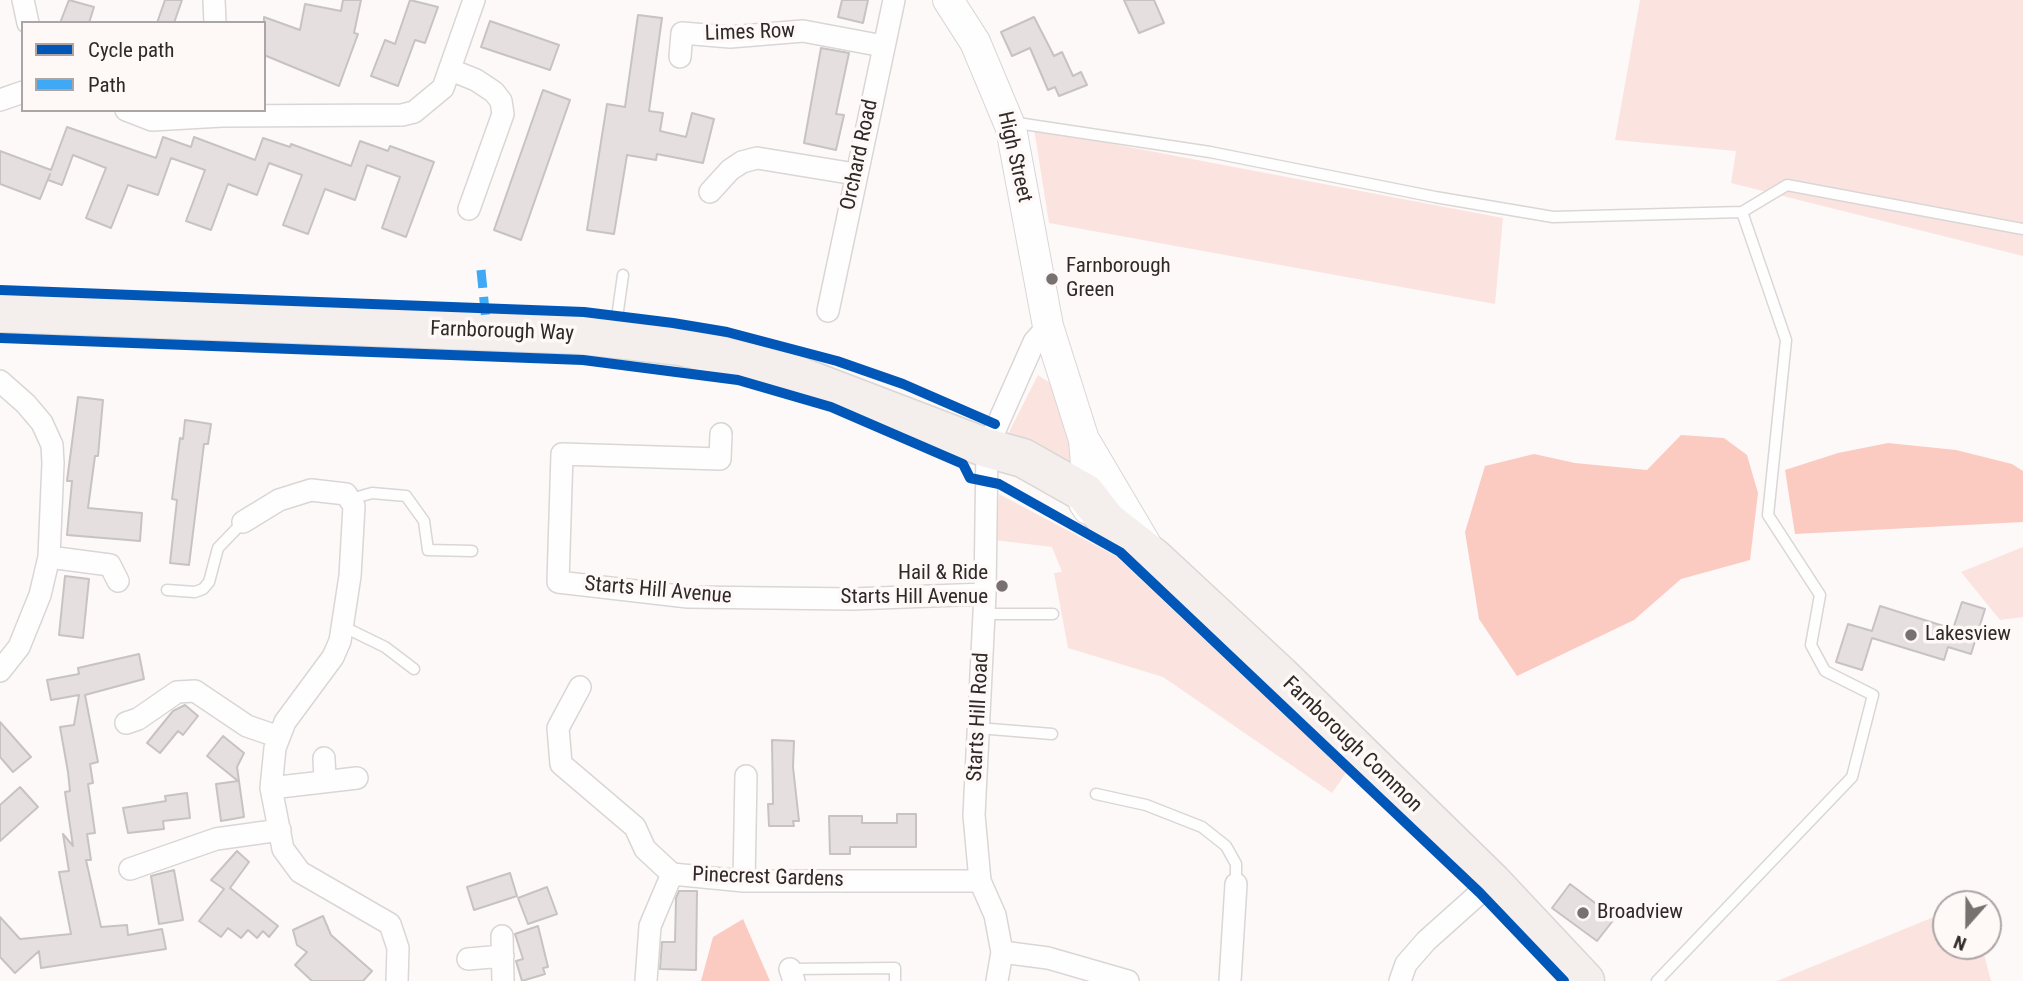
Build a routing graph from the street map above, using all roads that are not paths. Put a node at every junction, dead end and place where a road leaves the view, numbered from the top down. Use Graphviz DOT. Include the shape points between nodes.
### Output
graph roads {
  1 [pos="23,0"];
  2 [pos="214,0"];
  3 [pos="474,0"];
  4 [pos="894,0"];
  5 [pos="948,0"];
  6 [pos="28,21"];
  7 [pos="215,21"];
  8 [pos="883,46"];
  9 [pos="680,57"];
  10 [pos="451,70"];
  11 [pos="21,93"];
  12 [pos="0,100"];
  13 [pos="131,112"];
  14 [pos="221,113"];
  15 [pos="1010,128"];
  16 [pos="855,174"];
  17 [pos="709,192"];
  18 [pos="469,209"];
  19 [pos="1742,212"];
  20 [pos="2023,229"];
  21 [pos="623,275"];
  22 [pos="828,310"];
  23 [pos="0,313"];
  24 [pos="1048,326"];
  25 [pos="615,338"];
  26 [pos="0,381"];
  27 [pos="721,434"];
  28 [pos="1084,440"];
  29 [pos="987,448"];
  30 [pos="352,503"];
  31 [pos="1094,509"];
  32 [pos="243,522"];
  33 [pos="472,551"];
  34 [pos="49,557"];
  35 [pos="1154,558"];
  36 [pos="118,581"];
  37 [pos="167,590"];
  38 [pos="985,604"];
  39 [pos="1053,614"];
  40 [pos="344,627"];
  41 [pos="414,668"];
  42 [pos="0,671"];
  43 [pos="580,687"];
  44 [pos="126,723"];
  45 [pos="978,728"];
  46 [pos="1052,734"];
  47 [pos="279,737"];
  48 [pos="324,758"];
  49 [pos="746,776"];
  50 [pos="357,778"];
  51 [pos="325,781"];
  52 [pos="271,788"];
  53 [pos="1096,794"];
  54 [pos="280,830"];
  55 [pos="130,869"];
  56 [pos="672,874"];
  57 [pos="744,881"];
  58 [pos="980,881"];
  59 [pos="1492,882"];
  60 [pos="1236,884"];
  61 [pos="1002,952"];
  62 [pos="468,959"];
  63 [pos="792,975"];
  64 [pos="397,981"];
  65 [pos="503,981"];
  66 [pos="646,981"];
  67 [pos="895,981"];
  68 [pos="997,981"];
  69 [pos="1128,981"];
  70 [pos="1230,981"];
  71 [pos="1400,981"];
  72 [pos="1585,981"];
  73 [pos="1657,981"];
  1 -- 6 [label="street"];
  2 -- 7 [label="street"];
  3 -- 10 [label="street"];
  4 -- 8 [label="street, Orchard Road"];
  5 -- 15 [label="main road, High Street" via="975,42"];
  8 -- 9 [label="street, Limes Row" via="803,31 730,37 682,33"];
  8 -- 16 [label="street, Orchard Road"];
  10 -- 14 [label="street" via="434,99 402,116"];
  10 -- 18 [label="street" via="494,92 503,114"];
  11 -- 12 [label="street"];
  13 -- 14 [label="street" via="152,120"];
  15 -- 19 [label="lane" via="1024,124 1210,152 1552,217"];
  15 -- 24 [label="main road, High Street"];
  16 -- 17 [label="street" via="757,158 730,170"];
  16 -- 22 [label="street, Orchard Road"];
  19 -- 20 [label="lane" via="1787,185"];
  19 -- 73 [label="lane" via="1786,340 1768,516 1820,595 1811,645 1825,671 1873,695 1852,777"];
  21 -- 25 [label="lane"];
  23 -- 25 [label="highway, Farnborough Way"];
  24 -- 28 [label="main road, High Street"];
  24 -- 29 [label="street" via="1034,342"];
  25 -- 29 [label="highway, Farnborough Way" via="680,345 758,363"];
  26 -- 34 [label="street" via="42,423 52,445"];
  27 -- 38 [label="street, Starts Hill Avenue" via="720,459 562,454 558,582 688,597"];
  28 -- 31 [label="main road, High Street"];
  28 -- 35 [label="main road, High Street"];
  29 -- 31 [label="highway, Farnborough Common" via="1023,458"];
  29 -- 38 [label="street, Starts Hill Road"];
  30 -- 32 [label="street" via="342,492 304,491"];
  30 -- 33 [label="lane" via="372,493 406,496 424,521 428,550"];
  30 -- 40 [label="street"];
  31 -- 35 [label="highway, Farnborough Common"];
  32 -- 37 [label="lane" via="218,548 203,589"];
  34 -- 36 [label="street" via="110,565"];
  34 -- 42 [label="street" via="40,596 19,647"];
  35 -- 59 [label="highway, Farnborough Common"];
  38 -- 39 [label="lane"];
  38 -- 45 [label="street, Starts Hill Road"];
  40 -- 41 [label="lane"];
  40 -- 47 [label="street" via="333,657"];
  43 -- 56 [label="street, Pinecrest Gardens" via="558,728 561,764 635,827 645,849"];
  44 -- 47 [label="street" via="177,692 195,691 247,726"];
  45 -- 46 [label="lane"];
  45 -- 58 [label="street, Starts Hill Road" via="974,815"];
  47 -- 52 [label="street"];
  48 -- 51 [label="street"];
  49 -- 57 [label="street"];
  50 -- 51 [label="street"];
  51 -- 52 [label="street"];
  52 -- 54 [label="street"];
  53 -- 60 [label="lane" via="1146,805 1202,827 1226,846 1236,864"];
  54 -- 55 [label="street" via="216,839"];
  54 -- 64 [label="street" via="284,849 300,873 390,924 398,948"];
  56 -- 57 [label="street, Pinecrest Gardens"];
  56 -- 66 [label="street" via="650,926"];
  57 -- 58 [label="street, Pinecrest Gardens"];
  58 -- 61 [label="street, Starts Hill Road" via="995,915"];
  59 -- 71 [label="street" via="1426,941 1406,964"];
  59 -- 72 [label="highway, Farnborough Common"];
  60 -- 70 [label="street"];
  61 -- 68 [label="street, Starts Hill Road"];
  61 -- 69 [label="street" via="1048,958"];
  62 -- 65 [label="street" via="503,946"];
  63 -- 67 [label="lane" via="895,968"];
}
